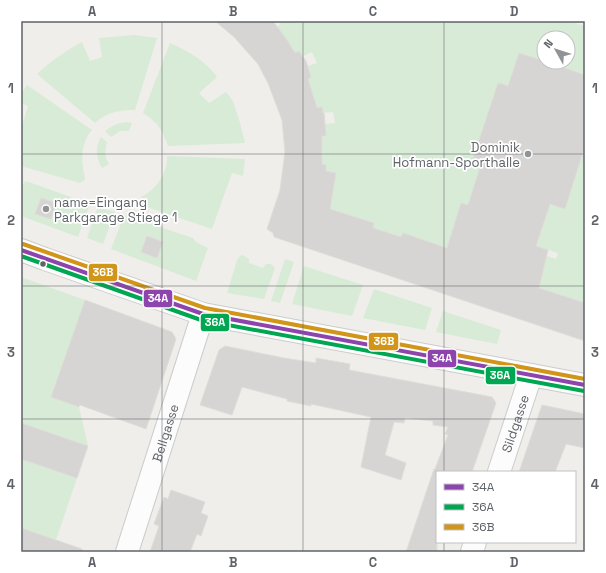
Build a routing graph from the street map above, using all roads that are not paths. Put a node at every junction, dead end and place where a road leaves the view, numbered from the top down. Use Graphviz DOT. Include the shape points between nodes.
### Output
graph roads {
  1 [pos="21,250"];
  2 [pos="204,314"];
  3 [pos="531,375"];
  4 [pos="585,385"];
  5 [pos="499,471"];
  6 [pos="127,552"];
  1 -- 2 [label="street"];
  2 -- 3 [label="street"];
  2 -- 6 [label="street, Bellgasse"];
  3 -- 4 [label="street"];
  3 -- 5 [label="street, Sildgasse"];
}
